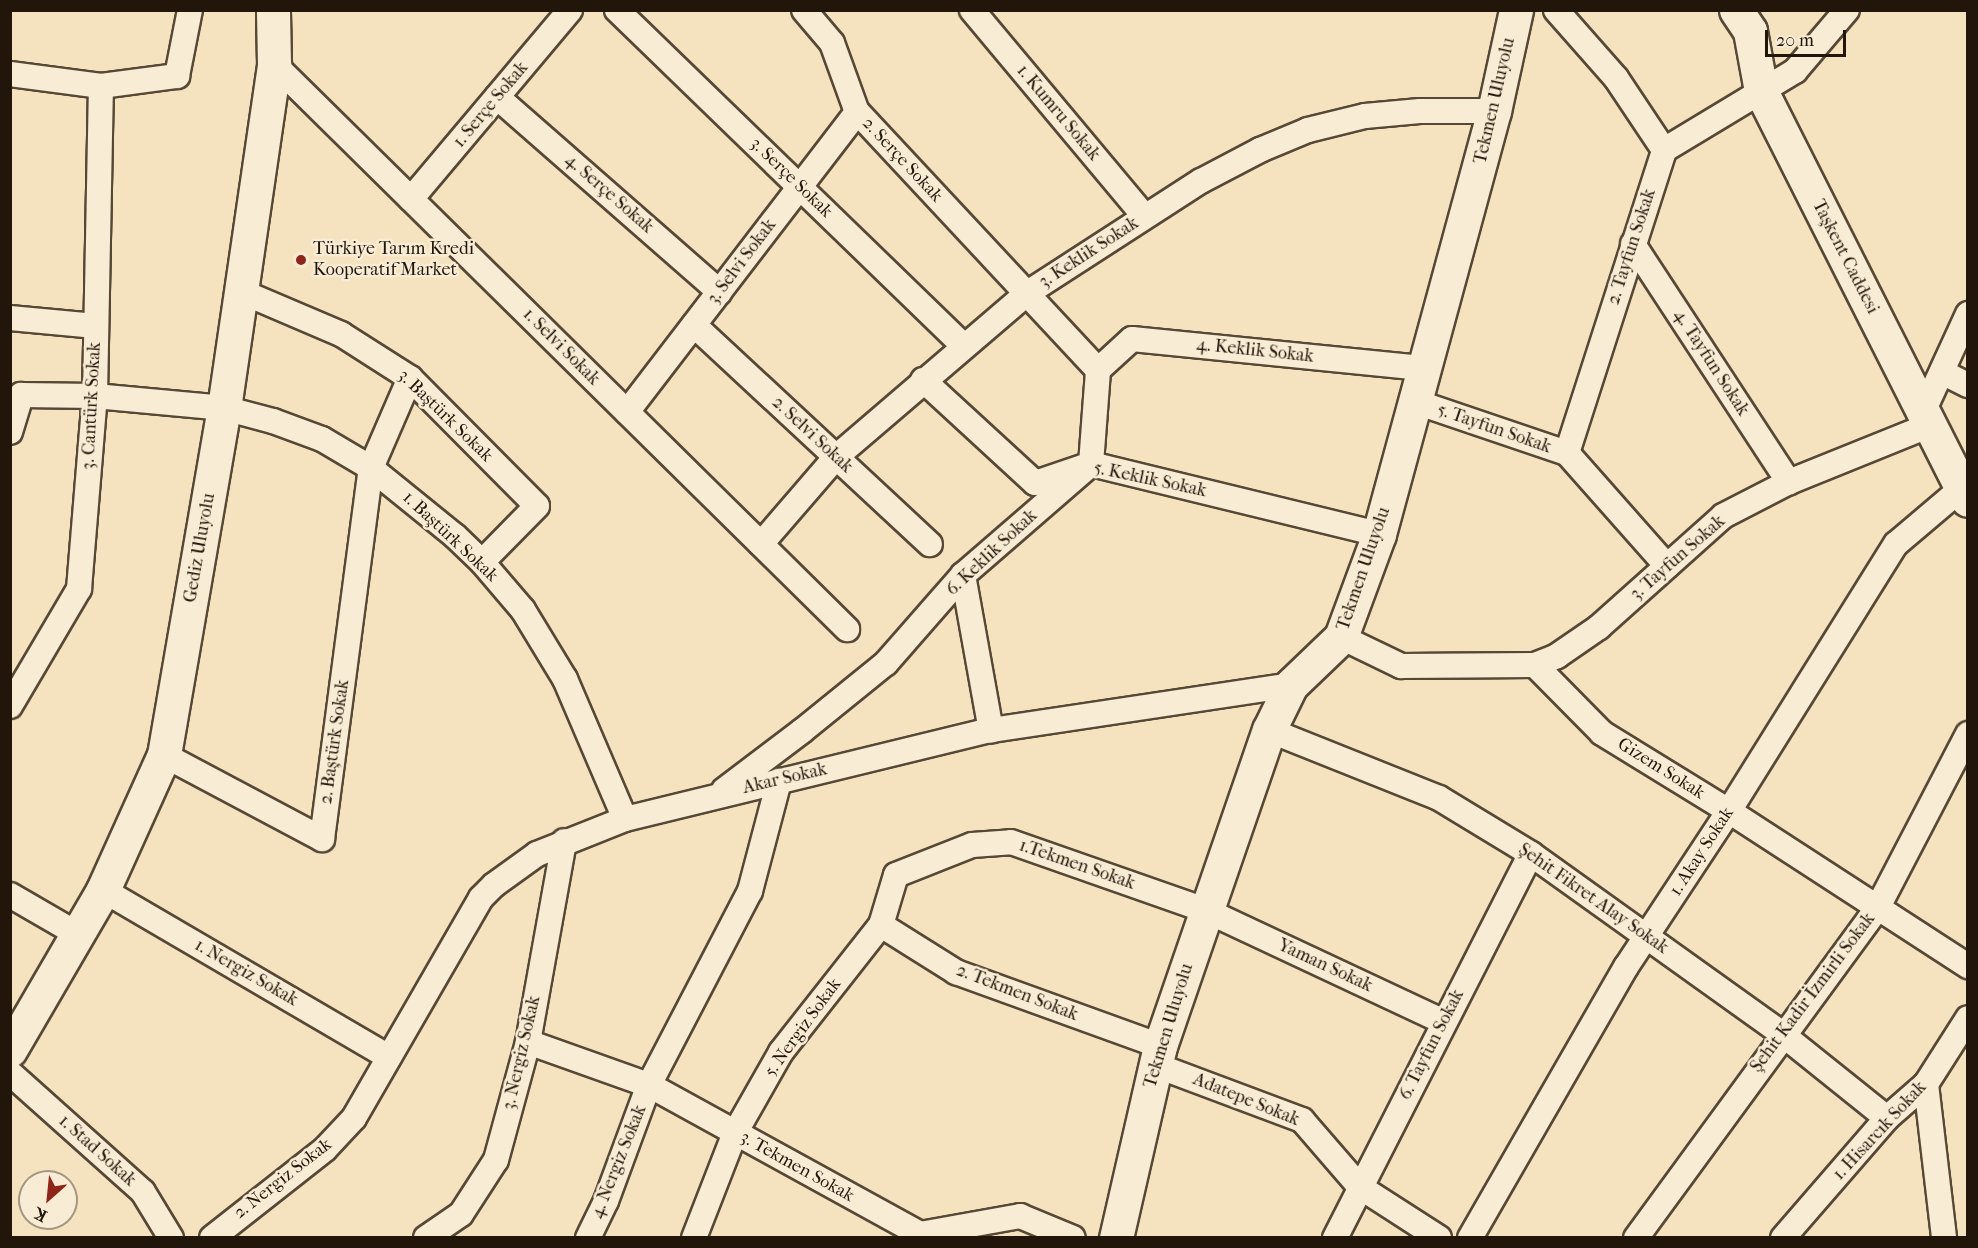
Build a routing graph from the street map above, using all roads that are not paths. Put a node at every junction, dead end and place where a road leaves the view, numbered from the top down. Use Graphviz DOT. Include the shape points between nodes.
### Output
graph roads {
  1 [pos="190,10"];
  2 [pos="273,10"];
  3 [pos="570,10"];
  4 [pos="617,10"];
  5 [pos="804,10"];
  6 [pos="1516,10"];
  7 [pos="1556,10"];
  8 [pos="1736,10"];
  9 [pos="1847,10"];
  10 [pos="978,13"];
  11 [pos="274,64"];
  12 [pos="10,74"];
  13 [pos="101,86"];
  14 [pos="1761,91"];
  15 [pos="497,97"];
  16 [pos="1494,111"];
  17 [pos="857,112"];
  18 [pos="1664,150"];
  19 [pos="800,187"];
  20 [pos="411,199"];
  21 [pos="1144,216"];
  22 [pos="1634,244"];
  23 [pos="240,291"];
  24 [pos="720,292"];
  25 [pos="1026,294"];
  26 [pos="1968,314"];
  27 [pos="10,318"];
  28 [pos="694,325"];
  29 [pos="96,326"];
  30 [pos="964,346"];
  31 [pos="1425,368"];
  32 [pos="1098,370"];
  33 [pos="1942,372"];
  34 [pos="410,378"];
  35 [pos="924,380"];
  36 [pos="1968,385"];
  37 [pos="95,396"];
  38 [pos="1416,402"];
  39 [pos="224,408"];
  40 [pos="627,412"];
  41 [pos="1926,419"];
  42 [pos="10,432"];
  43 [pos="1567,453"];
  44 [pos="836,457"];
  45 [pos="1091,464"];
  46 [pos="371,468"];
  47 [pos="1789,482"];
  48 [pos="1965,494"];
  49 [pos="1379,534"];
  50 [pos="761,544"];
  51 [pos="930,544"];
  52 [pos="482,562"];
  53 [pos="1667,566"];
  54 [pos="963,575"];
  55 [pos="847,629"];
  56 [pos="1341,637"];
  57 [pos="1535,664"];
  58 [pos="1291,685"];
  59 [pos="10,706"];
  60 [pos="991,730"];
  61 [pos="1269,730"];
  62 [pos="1968,734"];
  63 [pos="164,755"];
  64 [pos="779,782"];
  65 [pos="715,796"];
  66 [pos="1729,811"];
  67 [pos="625,819"];
  68 [pos="564,841"];
  69 [pos="1531,854"];
  70 [pos="103,890"];
  71 [pos="10,895"];
  72 [pos="1878,907"];
  73 [pos="1205,910"];
  74 [pos="881,926"];
  75 [pos="80,935"];
  76 [pos="1647,937"];
  77 [pos="1968,966"];
  78 [pos="1968,1018"];
  79 [pos="1444,1022"];
  80 [pos="1782,1034"];
  81 [pos="528,1042"];
  82 [pos="10,1050"];
  83 [pos="1157,1055"];
  84 [pos="389,1057"];
  85 [pos="10,1074"];
  86 [pos="1926,1084"];
  87 [pos="649,1085"];
  88 [pos="1887,1118"];
  89 [pos="735,1133"];
  90 [pos="1360,1187"];
  91 [pos="171,1238"];
  92 [pos="212,1238"];
  93 [pos="426,1238"];
  94 [pos="588,1238"];
  95 [pos="694,1238"];
  96 [pos="1073,1238"];
  97 [pos="1116,1238"];
  98 [pos="1335,1238"];
  99 [pos="1439,1238"];
  100 [pos="1470,1238"];
  101 [pos="1636,1238"];
  102 [pos="1783,1238"];
  103 [pos="1944,1238"];
  1 -- 13 [label="street" via="177,76"];
  2 -- 11 [label="street, Gediz Uluyolu"];
  3 -- 15 [label="street, 1. Serçe Sokak"];
  4 -- 19 [label="street, 3. Serçe Sokak"];
  5 -- 17 [label="street, 2. Serçe Sokak" via="832,43"];
  6 -- 16 [label="street, Tekmen Uluyolu"];
  7 -- 18 [label="street" via="1616,78"];
  8 -- 14 [label="street, Taşkent Caddesi" via="1750,31"];
  9 -- 14 [label="street" via="1795,71"];
  10 -- 21 [label="street, 1. Kumru Sokak"];
  11 -- 20 [label="street, 1. Selvi Sokak"];
  11 -- 23 [label="street, Gediz Uluyolu"];
  12 -- 13 [label="street"];
  13 -- 29 [label="street, 3. Cantürk Sokak"];
  14 -- 18 [label="street"];
  14 -- 41 [label="street, Taşkent Caddesi"];
  15 -- 20 [label="street, 1. Serçe Sokak"];
  15 -- 24 [label="street, 4. Serçe Sokak"];
  16 -- 21 [label="street, 3. Keklik Sokak" via="1365,116 1308,130 1260,150"];
  16 -- 31 [label="street, Tekmen Uluyolu"];
  17 -- 19 [label="street, 3. Selvi Sokak"];
  17 -- 25 [label="street, 2. Serçe Sokak"];
  18 -- 22 [label="street, 2. Tayfun Sokak"];
  19 -- 24 [label="street, 3. Selvi Sokak"];
  19 -- 30 [label="street, 3. Serçe Sokak"];
  20 -- 40 [label="street, 1. Selvi Sokak"];
  21 -- 25 [label="street, 3. Keklik Sokak"];
  22 -- 43 [label="street, 2. Tayfun Sokak"];
  22 -- 47 [label="street, 4. Tayfun Sokak"];
  23 -- 34 [label="street, 3. Baştürk Sokak" via="341,334"];
  23 -- 39 [label="street, Gediz Uluyolu"];
  24 -- 28 [label="street, 3. Selvi Sokak"];
  25 -- 30 [label="street, 3. Keklik Sokak"];
  25 -- 32 [label="street"];
  26 -- 33 [label="street"];
  27 -- 29 [label="street"];
  28 -- 40 [label="street, 3. Selvi Sokak"];
  28 -- 44 [label="street, 2. Selvi Sokak"];
  29 -- 37 [label="street, 3. Cantürk Sokak"];
  30 -- 35 [label="street, 3. Keklik Sokak"];
  31 -- 32 [label="street, 4. Keklik Sokak" via="1132,339"];
  31 -- 38 [label="street, Tekmen Uluyolu"];
  32 -- 45 [label="street"];
  33 -- 36 [label="street"];
  33 -- 41 [label="street"];
  34 -- 46 [label="street"];
  34 -- 52 [label="street, 3. Baştürk Sokak" via="537,506"];
  35 -- 44 [label="street, 3. Keklik Sokak"];
  35 -- 45 [label="street, 5. Keklik Sokak" via="1035,483"];
  37 -- 39 [label="street, 1. Baştürk Sokak"];
  37 -- 42 [label="street, 1. Baştürk Sokak" via="21,394"];
  37 -- 59 [label="street, 3. Cantürk Sokak" via="79,589"];
  38 -- 43 [label="street, 5. Tayfun Sokak"];
  38 -- 49 [label="street, Tekmen Uluyolu"];
  39 -- 46 [label="street, 1. Baştürk Sokak" via="322,440"];
  39 -- 63 [label="street, Gediz Uluyolu"];
  40 -- 50 [label="street, 1. Selvi Sokak"];
  41 -- 47 [label="street, 3. Tayfun Sokak"];
  41 -- 48 [label="street, Taşkent Caddesi"];
  43 -- 53 [label="street, 5. Tayfun Sokak"];
  44 -- 50 [label="street, 3. Keklik Sokak"];
  44 -- 51 [label="street, 2. Selvi Sokak"];
  45 -- 49 [label="street, 5. Keklik Sokak"];
  45 -- 54 [label="street, 6. Keklik Sokak"];
  46 -- 52 [label="street, 1. Baştürk Sokak" via="412,498"];
  46 -- 63 [label="street, 2. Baştürk Sokak" via="322,839"];
  47 -- 53 [label="street, 3. Tayfun Sokak" via="1723,516"];
  48 -- 66 [label="street, 1. Akay Sokak" via="1896,544"];
  49 -- 56 [label="street, Tekmen Uluyolu"];
  50 -- 55 [label="street, 1. Selvi Sokak"];
  52 -- 67 [label="street, 1. Baştürk Sokak" via="523,610 565,680"];
  53 -- 57 [label="street, 3. Tayfun Sokak" via="1599,627 1557,656"];
  54 -- 60 [label="street"];
  54 -- 65 [label="street, 6. Keklik Sokak" via="885,663"];
  56 -- 57 [label="street" via="1401,666"];
  56 -- 58 [label="street, Tekmen Uluyolu"];
  57 -- 66 [label="street, Gizem Sokak" via="1602,733"];
  58 -- 60 [label="street, Akar Sokak"];
  58 -- 61 [label="street, Tekmen Uluyolu"];
  60 -- 64 [label="street, Akar Sokak"];
  61 -- 69 [label="street, Şehit Fikret Alay Sokak" via="1439,798"];
  61 -- 73 [label="street, Tekmen Uluyolu"];
  62 -- 72 [label="street, Şehit Kadir İzmirli Sokak"];
  63 -- 70 [label="street, Gediz Uluyolu"];
  64 -- 65 [label="street, Akar Sokak"];
  64 -- 87 [label="street, 4. Nergiz Sokak" via="750,891"];
  65 -- 67 [label="street, Akar Sokak"];
  66 -- 72 [label="street, Gizem Sokak"];
  66 -- 76 [label="street, 1. Akay Sokak"];
  67 -- 68 [label="street, Akar Sokak"];
  68 -- 81 [label="street, 3. Nergiz Sokak"];
  68 -- 84 [label="street, Akar Sokak" via="521,865 481,898"];
  69 -- 76 [label="street, Şehit Fikret Alay Sokak"];
  69 -- 79 [label="street, 6. Tayfun Sokak"];
  70 -- 75 [label="street, Gediz Uluyolu"];
  70 -- 84 [label="street, 1. Nergiz Sokak"];
  71 -- 75 [label="street"];
  72 -- 77 [label="street, Gizem Sokak"];
  72 -- 80 [label="street, Şehit Kadir İzmirli Sokak"];
  73 -- 74 [label="street, 1.Tekmen Sokak" via="1011,842 972,845 896,875"];
  73 -- 79 [label="street, Yaman Sokak"];
  73 -- 83 [label="street, Tekmen Uluyolu"];
  74 -- 83 [label="street, 2. Tekmen Sokak" via="956,972"];
  74 -- 89 [label="street, 5. Nergiz Sokak" via="781,1052"];
  75 -- 82 [label="street, Gediz Uluyolu"];
  76 -- 80 [label="street, Şehit Fikret Alay Sokak"];
  76 -- 100 [label="street, 1. Akay Sokak"];
  78 -- 86 [label="street, 1. Hisarcık Sokak"];
  79 -- 90 [label="street, 6. Tayfun Sokak"];
  80 -- 88 [label="street, Şehit Fikret Alay Sokak"];
  80 -- 101 [label="street, Şehit Kadir İzmirli Sokak"];
  81 -- 87 [label="street, 3. Tekmen Sokak"];
  81 -- 93 [label="street, 3. Nergiz Sokak" via="496,1160 461,1214"];
  83 -- 90 [label="street, Adatepe Sokak" via="1302,1120"];
  83 -- 97 [label="street, Tekmen Uluyolu"];
  84 -- 92 [label="street, 2. Nergiz Sokak" via="354,1118 325,1149"];
  85 -- 91 [label="street, 1. Stad Sokak" via="143,1192"];
  86 -- 88 [label="street, 1. Hisarcık Sokak"];
  86 -- 103 [label="street"];
  87 -- 89 [label="street, 3. Tekmen Sokak"];
  87 -- 94 [label="street, 4. Nergiz Sokak" via="606,1201"];
  88 -- 102 [label="street, 1. Hisarcık Sokak"];
  89 -- 95 [label="street, 5. Nergiz Sokak"];
  89 -- 96 [label="street, 3. Tekmen Sokak" via="920,1234 1020,1216"];
  90 -- 98 [label="street, 6. Tayfun Sokak"];
  90 -- 99 [label="street, Adatepe Sokak"];
}
